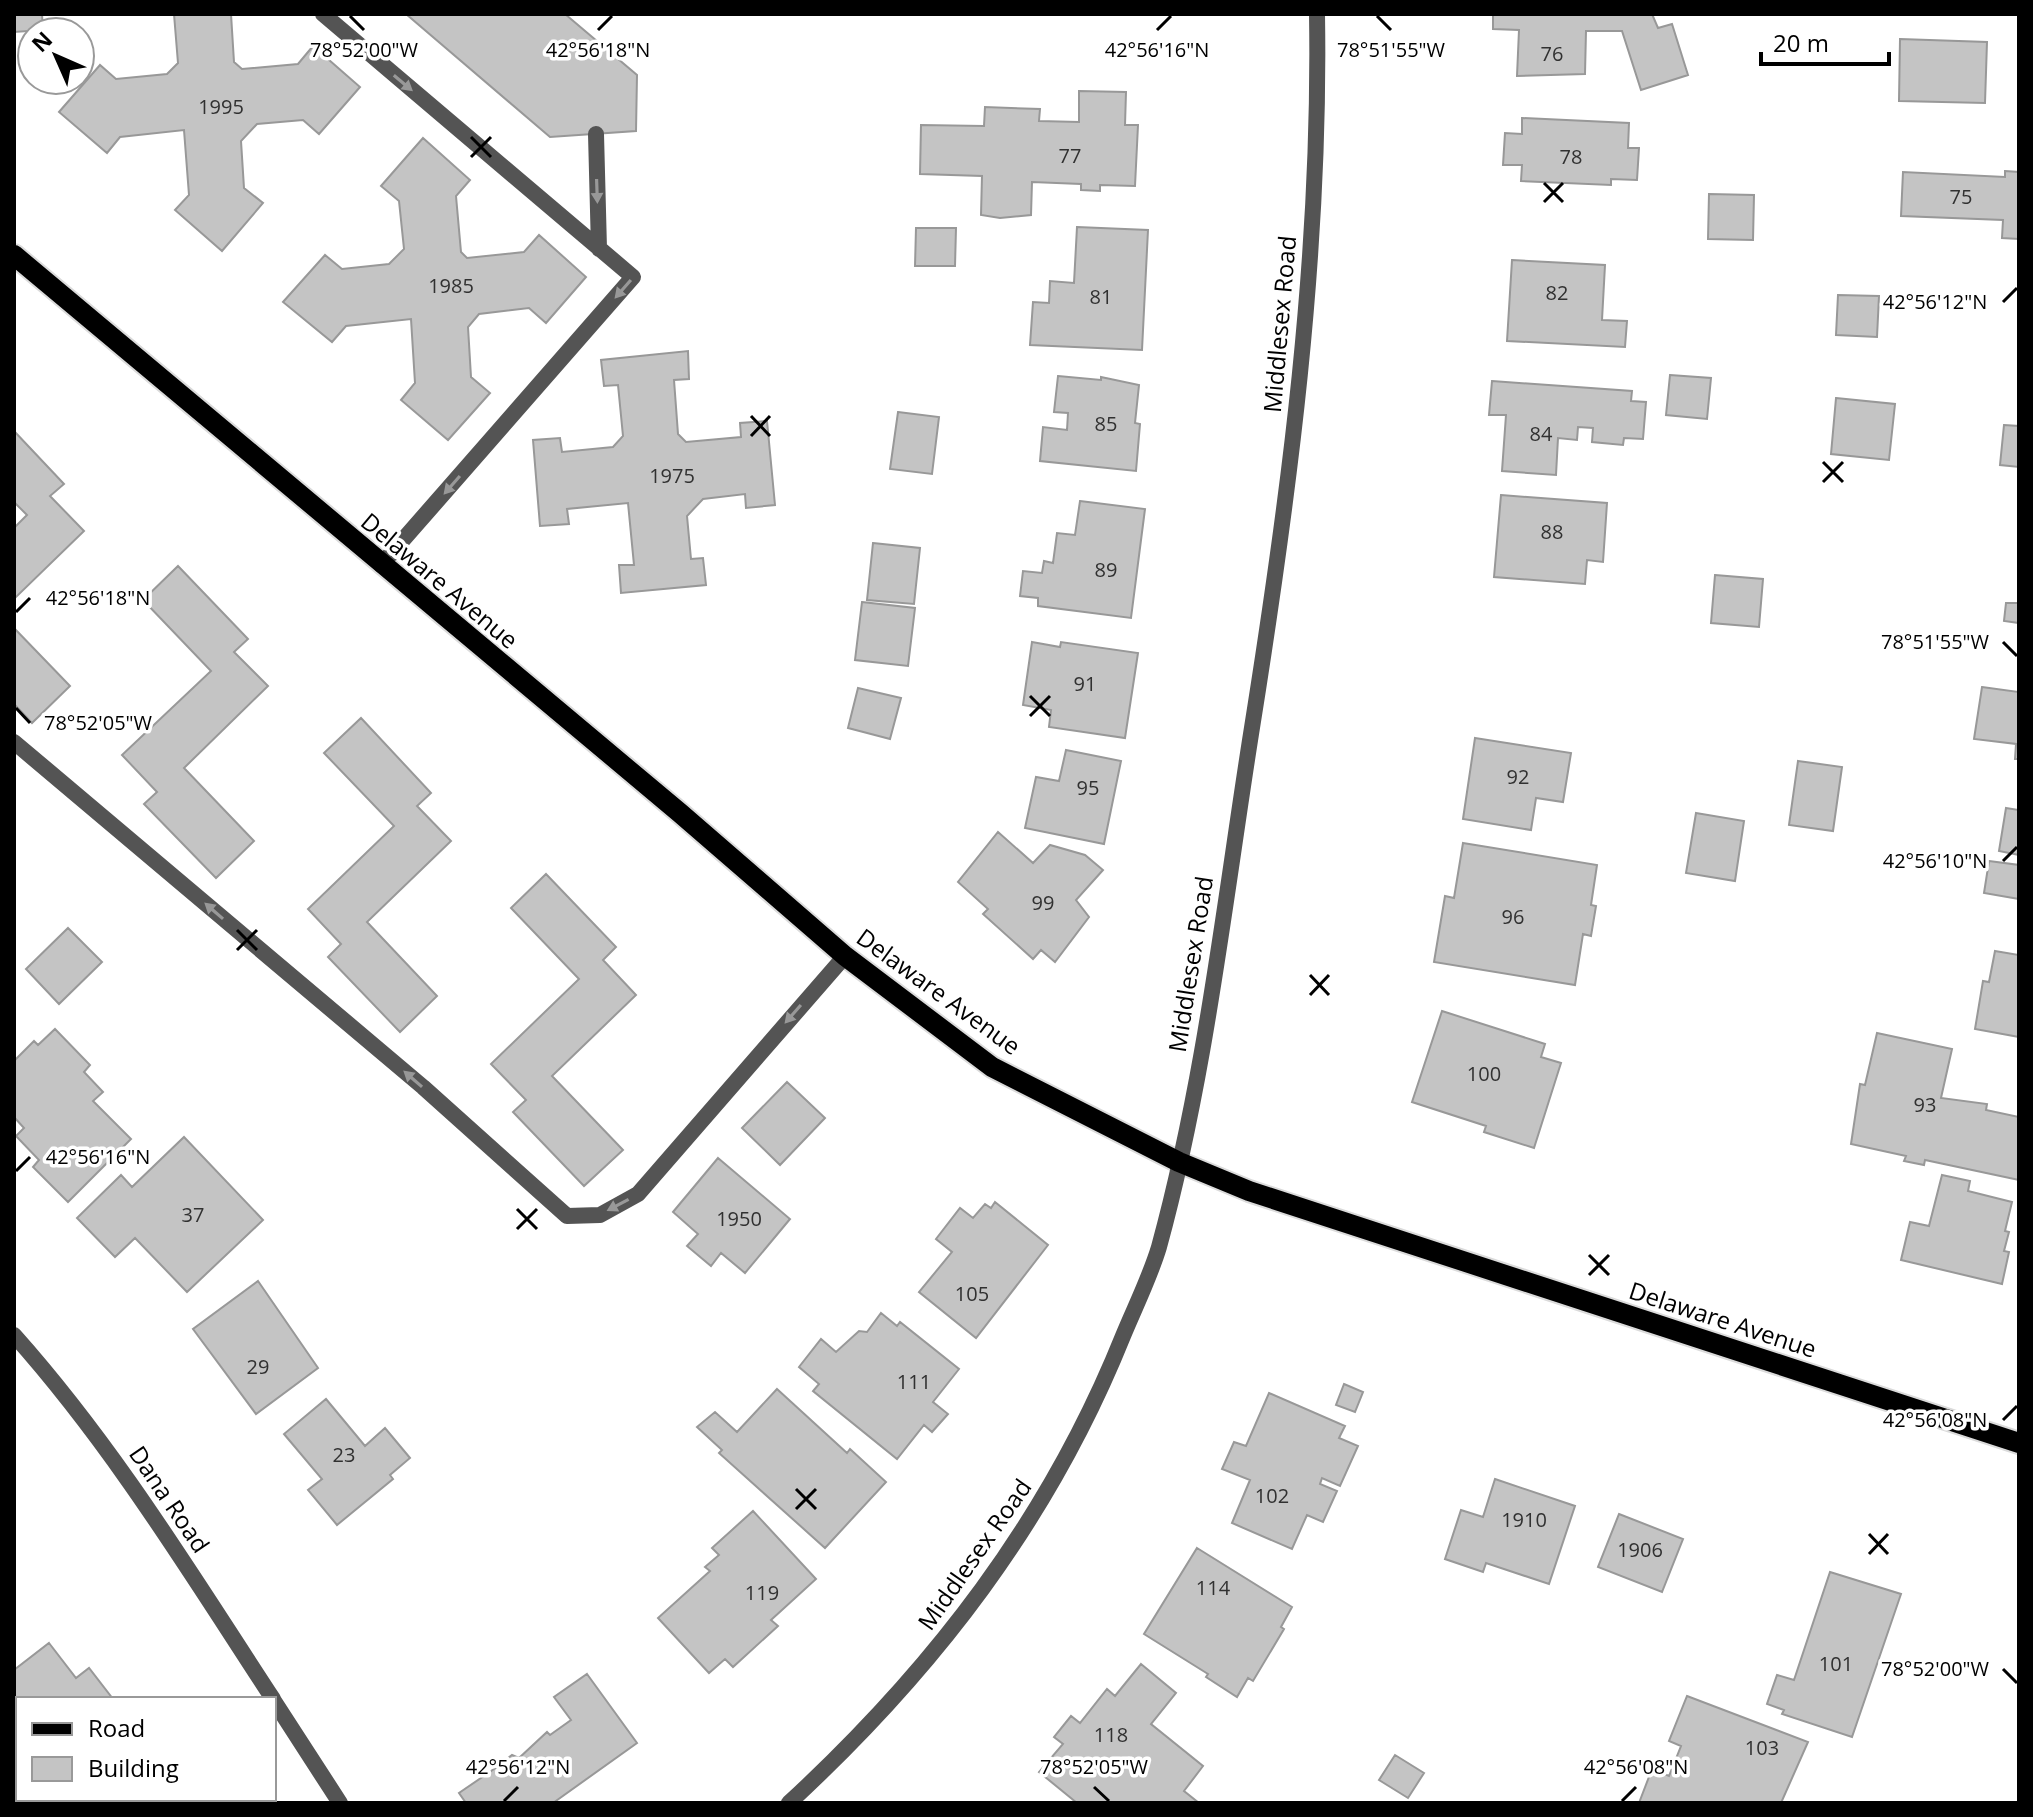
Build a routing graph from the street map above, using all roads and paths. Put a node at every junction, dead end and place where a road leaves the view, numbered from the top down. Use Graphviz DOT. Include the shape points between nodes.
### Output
graph roads {
  1 [pos="323,14"];
  2 [pos="1317,14"];
  3 [pos="596,134"];
  4 [pos="599,249"];
  5 [pos="14,255"];
  6 [pos="381,565"];
  7 [pos="14,742"];
  8 [pos="845,956"];
  9 [pos="1179,1162"];
  10 [pos="14,1335"];
  11 [pos="2019,1443"];
  12 [pos="271,1697"];
  13 [pos="276,1705"];
  14 [pos="340,1803"];
  15 [pos="789,1803"];
  1 -- 4 [label="street, one-way"];
  2 -- 9 [label="street, Middlesex Road" via="1319,129 1285,521 1194,1103"];
  3 -- 4 [label="street, one-way"];
  4 -- 6 [label="street, one-way" via="633,277"];
  5 -- 6 [label="main road, Delaware Avenue"];
  6 -- 8 [label="main road, Delaware Avenue"];
  8 -- 7 [label="street, one-way" via="638,1194 600,1215 567,1216 411,1077"];
  8 -- 9 [label="main road, Delaware Avenue" via="992,1067"];
  9 -- 11 [label="main road, Delaware Avenue" via="1249,1191"];
  9 -- 15 [label="street, Middlesex Road" via="1151,1268 1101,1390 1049,1492 944,1642"];
  10 -- 12 [label="street, Dana Road" via="120,1464"];
  13 -- 14 [label="street, Dana Road"];
}
